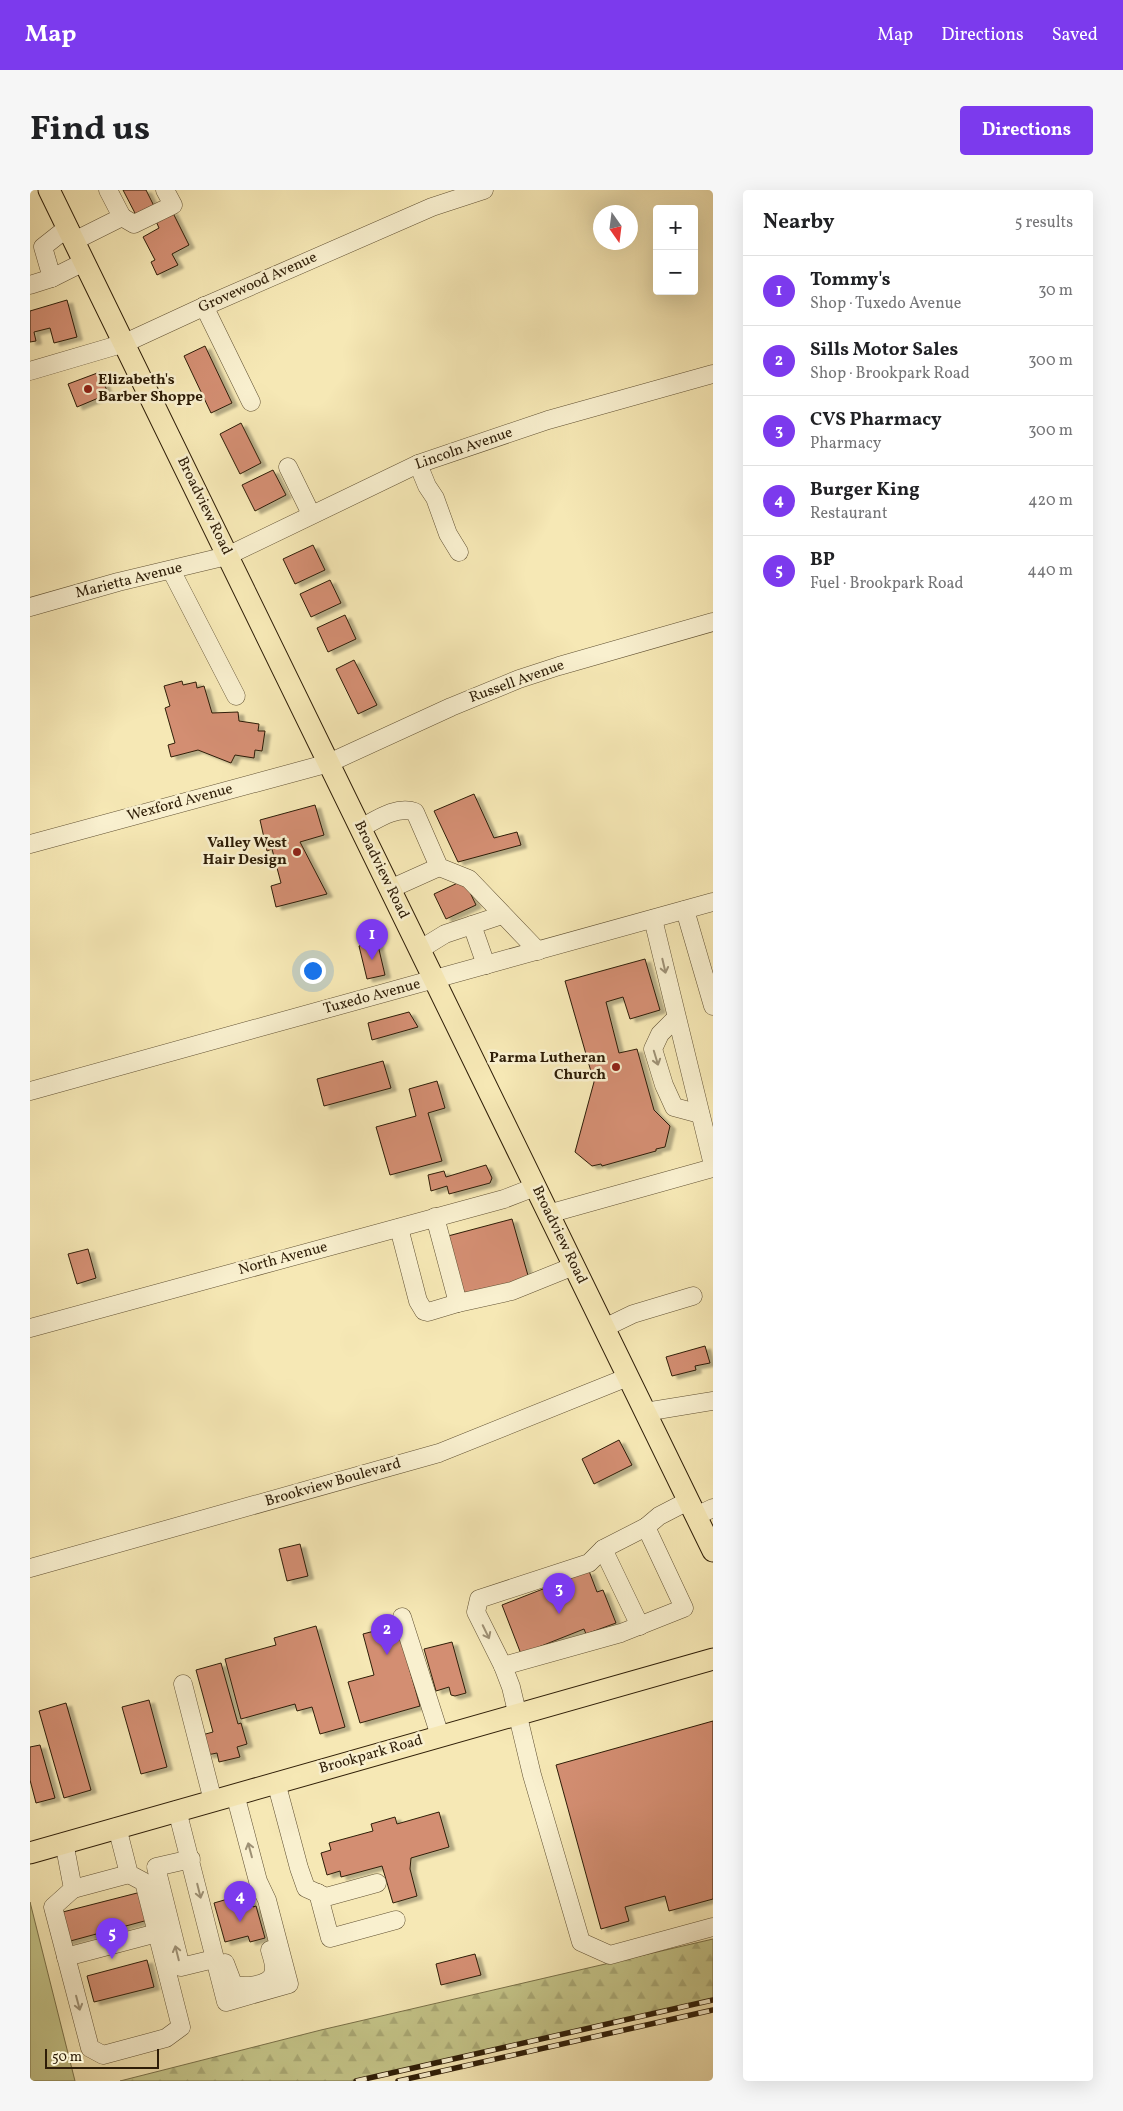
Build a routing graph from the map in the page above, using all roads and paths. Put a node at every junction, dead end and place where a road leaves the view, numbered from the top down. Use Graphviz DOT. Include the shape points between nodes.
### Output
graph roads {
  1 [pos="49,190"];
  2 [pos="108,190"];
  3 [pos="165,190"];
  4 [pos="484,190"];
  5 [pos="122,217"];
  6 [pos="71,234"];
  7 [pos="84,262"];
  8 [pos="52,278"];
  9 [pos="30,285"];
  10 [pos="204,306"];
  11 [pos="125,343"];
  12 [pos="30,370"];
  13 [pos="713,374"];
  14 [pos="251,402"];
  15 [pos="418,464"];
  16 [pos="288,467"];
  17 [pos="311,514"];
  18 [pos="459,552"];
  19 [pos="227,556"];
  20 [pos="171,570"];
  21 [pos="30,607"];
  22 [pos="713,622"];
  23 [pos="236,696"];
  24 [pos="329,763"];
  25 [pos="360,828"];
  26 [pos="30,844"];
  27 [pos="439,868"];
  28 [pos="390,888"];
  29 [pos="713,902"];
  30 [pos="685,910"];
  31 [pos="502,915"];
  32 [pos="652,919"];
  33 [pos="472,925"];
  34 [pos="419,950"];
  35 [pos="538,951"];
  36 [pos="486,965"];
  37 [pos="433,980"];
  38 [pos="713,1006"];
  39 [pos="676,1018"];
  40 [pos="30,1091"];
  41 [pos="700,1114"];
  42 [pos="713,1166"];
  43 [pos="535,1187"];
  44 [pos="548,1214"];
  45 [pos="435,1217"];
  46 [pos="399,1228"];
  47 [pos="574,1266"];
  48 [pos="693,1296"];
  49 [pos="458,1303"];
  50 [pos="30,1328"];
  51 [pos="604,1328"];
  52 [pos="628,1377"];
  53 [pos="713,1401"];
  54 [pos="645,1412"];
  55 [pos="699,1508"];
  56 [pos="646,1527"];
  57 [pos="604,1549"];
  58 [pos="713,1551"];
  59 [pos="30,1568"];
  60 [pos="562,1571"];
  61 [pos="479,1599"];
  62 [pos="402,1617"];
  63 [pos="640,1626"];
  64 [pos="713,1659"];
  65 [pos="503,1666"];
  66 [pos="182,1684"];
  67 [pos="518,1714"];
  68 [pos="440,1736"];
  69 [pos="276,1782"];
  70 [pos="235,1794"];
  71 [pos="213,1801"];
  72 [pos="177,1810"];
  73 [pos="117,1827"];
  74 [pos="64,1842"];
  75 [pos="30,1854"];
  76 [pos="191,1859"];
  77 [pos="129,1874"];
  78 [pos="258,1881"];
  79 [pos="377,1883"];
  80 [pos="73,1889"];
  81 [pos="318,1893"];
  82 [pos="396,1920"];
  83 [pos="713,1927"];
  84 [pos="157,1933"];
  85 [pos="211,1940"];
  86 [pos="66,1957"];
  87 [pos="214,1959"];
  1 -- 6 [label="main road, Broadview Road"];
  2 -- 5 [label="street"];
  3 -- 5 [label="street" via="173,205 134,224"];
  4 -- 10 [label="street, Grovewood Avenue" via="432,207"];
  5 -- 6 [label="street"];
  6 -- 7 [label="main road, Broadview Road"];
  6 -- 8 [label="street" via="43,247"];
  7 -- 8 [label="street"];
  7 -- 11 [label="main road, Broadview Road"];
  8 -- 9 [label="street"];
  10 -- 11 [label="street, Grovewood Avenue"];
  10 -- 14 [label="street"];
  11 -- 12 [label="street, Grovewood Avenue"];
  11 -- 19 [label="main road, Broadview Road"];
  13 -- 15 [label="street, Lincoln Avenue" via="548,420"];
  15 -- 17 [label="street, Lincoln Avenue"];
  15 -- 18 [label="street"];
  16 -- 17 [label="street"];
  17 -- 19 [label="street, Lincoln Avenue"];
  19 -- 20 [label="street, Marietta Avenue"];
  19 -- 24 [label="main road, Broadview Road"];
  20 -- 21 [label="street, Marietta Avenue"];
  20 -- 23 [label="street"];
  22 -- 24 [label="street, Russell Avenue" via="518,680"];
  24 -- 25 [label="main road, Broadview Road"];
  24 -- 26 [label="street, Wexford Avenue"];
  25 -- 27 [label="street" via="398,811 415,812"];
  25 -- 28 [label="main road, Broadview Road"];
  27 -- 28 [label="street"];
  27 -- 31 [label="street" via="469,879"];
  28 -- 34 [label="main road, Broadview Road"];
  29 -- 30 [label="street, Tuxedo Avenue"];
  30 -- 32 [label="street, Tuxedo Avenue"];
  30 -- 38 [label="street"];
  31 -- 33 [label="street"];
  31 -- 35 [label="street"];
  32 -- 35 [label="street, Tuxedo Avenue"];
  32 -- 39 [label="street, one-way"];
  33 -- 34 [label="street" via="446,934"];
  33 -- 36 [label="street"];
  34 -- 37 [label="main road, Broadview Road"];
  35 -- 36 [label="street, Tuxedo Avenue"];
  36 -- 37 [label="street, Tuxedo Avenue"];
  37 -- 40 [label="street, Tuxedo Avenue"];
  37 -- 43 [label="main road, Broadview Road"];
  39 -- 41 [label="street"];
  39 -- 41 [label="street, one-way" via="660,1034 653,1049 674,1107"];
  41 -- 42 [label="street"];
  42 -- 44 [label="street"];
  43 -- 44 [label="main road, Broadview Road"];
  43 -- 45 [label="street, North Avenue" via="504,1199"];
  44 -- 47 [label="main road, Broadview Road"];
  45 -- 46 [label="street, North Avenue"];
  45 -- 49 [label="street"];
  46 -- 49 [label="street" via="418,1301 424,1311"];
  46 -- 50 [label="street, North Avenue"];
  47 -- 49 [label="street" via="512,1291"];
  47 -- 51 [label="main road, Broadview Road"];
  48 -- 51 [label="street" via="633,1314"];
  51 -- 52 [label="main road, Broadview Road"];
  52 -- 54 [label="main road, Broadview Road"];
  52 -- 59 [label="street, Brookview Boulevard" via="439,1453"];
  53 -- 54 [label="street"];
  54 -- 55 [label="main road, Broadview Road"];
  55 -- 56 [label="street" via="659,1516"];
  55 -- 58 [label="main road, Broadview Road"];
  56 -- 57 [label="street"];
  56 -- 63 [label="street" via="684,1608"];
  57 -- 60 [label="street" via="589,1563"];
  57 -- 63 [label="street"];
  60 -- 61 [label="street"];
  60 -- 61 [label="street" via="559,1579 488,1604"];
  61 -- 65 [label="street, one-way" via="476,1612"];
  62 -- 68 [label="street"];
  63 -- 65 [label="street"];
  64 -- 67 [label="main road, Brookpark Road"];
  65 -- 67 [label="street"];
  66 -- 71 [label="street"];
  67 -- 68 [label="main road, Brookpark Road"];
  67 -- 83 [label="street" via="532,1775 581,1942 610,1955"];
  68 -- 69 [label="main road, Brookpark Road"];
  69 -- 70 [label="main road, Brookpark Road"];
  69 -- 81 [label="street" via="306,1888"];
  70 -- 71 [label="main road, Brookpark Road"];
  78 -- 70 [label="street, one-way"];
  71 -- 72 [label="main road, Brookpark Road"];
  72 -- 73 [label="main road, Brookpark Road"];
  72 -- 76 [label="street"];
  73 -- 74 [label="main road, Brookpark Road"];
  73 -- 77 [label="street"];
  74 -- 75 [label="main road, Brookpark Road"];
  74 -- 80 [label="street"];
  76 -- 85 [label="street, one-way"];
  87 -- 76 [label="street, one-way" via="181,1967 156,1867"];
  77 -- 80 [label="street"];
  77 -- 84 [label="street" via="144,1882"];
  78 -- 85 [label="street" via="257,1900 275,1966 271,1977 245,1987 233,1984 222,1952"];
  78 -- 87 [label="street" via="268,1900 290,1984 226,2002"];
  79 -- 81 [label="street" via="326,1897"];
  80 -- 86 [label="street" via="53,1908"];
  81 -- 82 [label="street" via="330,1938"];
  84 -- 86 [label="street"];
  86 -- 84 [label="street, one-way" via="90,2048 103,2055 166,2038 181,2028"];
  85 -- 87 [label="street"];
}
